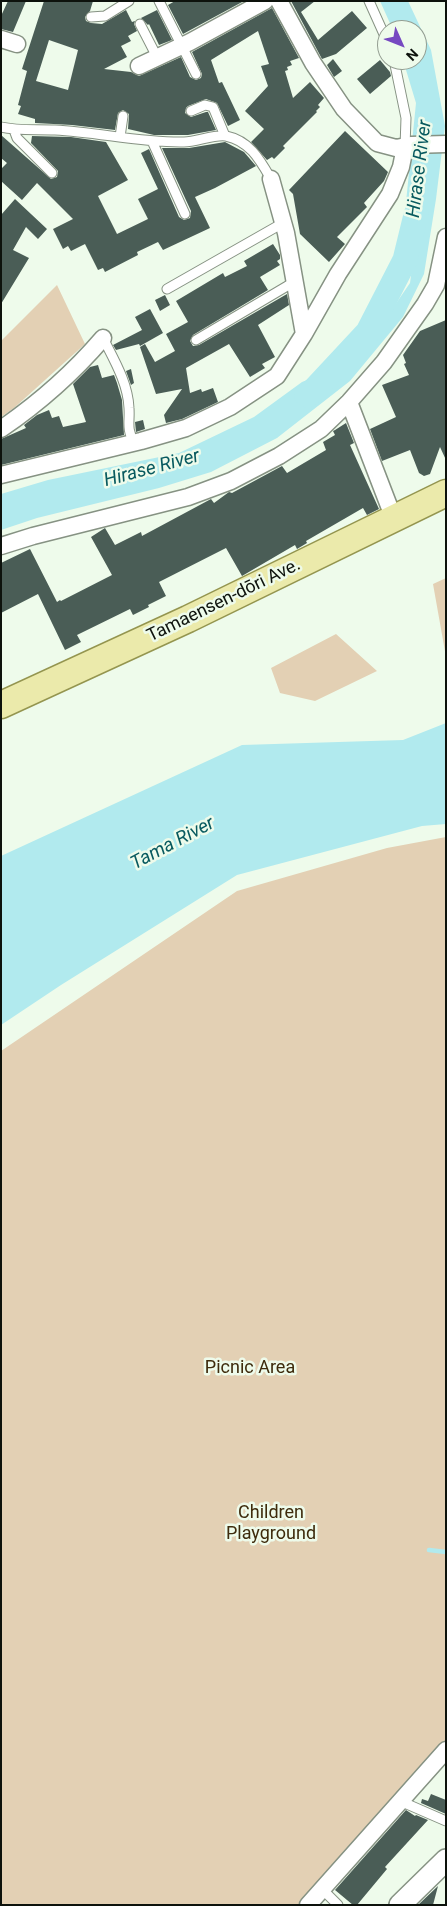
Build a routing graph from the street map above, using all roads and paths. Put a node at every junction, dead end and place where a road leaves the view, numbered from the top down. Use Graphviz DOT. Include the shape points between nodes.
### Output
graph roads {
  1 [pos="129,1"];
  2 [pos="159,1"];
  3 [pos="265,1"];
  4 [pos="279,1"];
  5 [pos="369,1"];
  6 [pos="91,17"];
  7 [pos="378,20"];
  8 [pos="140,24"];
  9 [pos="182,46"];
  10 [pos="157,57"];
  11 [pos="139,66"];
  12 [pos="396,70"];
  13 [pos="196,74"];
  14 [pos="192,111"];
  15 [pos="123,116"];
  16 [pos="1,127"];
  17 [pos="14,130"];
  18 [pos="225,136"];
  19 [pos="120,137"];
  20 [pos="152,141"];
  21 [pos="446,144"];
  22 [pos="408,146"];
  23 [pos="52,173"];
  24 [pos="272,179"];
  25 [pos="185,214"];
  26 [pos="283,223"];
  27 [pos="446,237"];
  28 [pos="294,282"];
  29 [pos="167,289"];
  30 [pos="304,334"];
  31 [pos="103,338"];
  32 [pos="196,340"];
  33 [pos="349,402"];
  34 [pos="1,429"];
  35 [pos="134,443"];
  36 [pos="1,475"];
  37 [pos="446,493"];
  38 [pos="394,518"];
  39 [pos="1,546"];
  40 [pos="1,705"];
  41 [pos="446,1750"];
  42 [pos="400,1801"];
  43 [pos="446,1821"];
  44 [pos="446,1860"];
  45 [pos="322,1889"];
  46 [pos="308,1905"];
  47 [pos="338,1905"];
  48 [pos="400,1905"];
  1 -- 6 [label="lane" via="105,16"];
  2 -- 9 [label="lane"];
  3 -- 9 [label="street"];
  4 -- 22 [label="street" via="313,63 344,109 377,143 396,148"];
  5 -- 7 [label="lane"];
  8 -- 10 [label="lane"];
  9 -- 10 [label="street"];
  9 -- 13 [label="lane"];
  10 -- 11 [label="street"];
  12 -- 22 [label="lane"];
  14 -- 18 [label="lane" via="205,105 213,107"];
  15 -- 19 [label="lane"];
  16 -- 17 [label="lane"];
  17 -- 19 [label="lane" via="54,130"];
  17 -- 23 [label="lane" via="17,138"];
  18 -- 20 [label="lane" via="186,142"];
  18 -- 24 [label="lane" via="246,145 258,156"];
  19 -- 20 [label="lane"];
  20 -- 25 [label="lane"];
  21 -- 22 [label="street"];
  22 -- 30 [label="street" via="390,194"];
  24 -- 26 [label="street"];
  26 -- 28 [label="street"];
  26 -- 29 [label="lane"];
  27 -- 33 [label="street" via="436,285 426,304 384,362"];
  28 -- 30 [label="street"];
  28 -- 32 [label="lane"];
  30 -- 35 [label="street" via="277,376 230,407 186,428"];
  31 -- 34 [label="street" via="51,391"];
  31 -- 35 [label="lane" via="121,375"];
  33 -- 38 [label="street"];
  33 -- 39 [label="street" via="321,429 279,456 230,481 188,497"];
  35 -- 36 [label="street"];
  37 -- 38 [label="main road, Tamaensen-dōri Ave."];
  38 -- 40 [label="main road, Tamaensen-dōri Ave." via="188,619"];
  41 -- 42 [label="street"];
  42 -- 43 [label="lane"];
  42 -- 45 [label="street"];
  44 -- 48 [label="street"];
  45 -- 46 [label="street"];
  45 -- 47 [label="lane"];
}
